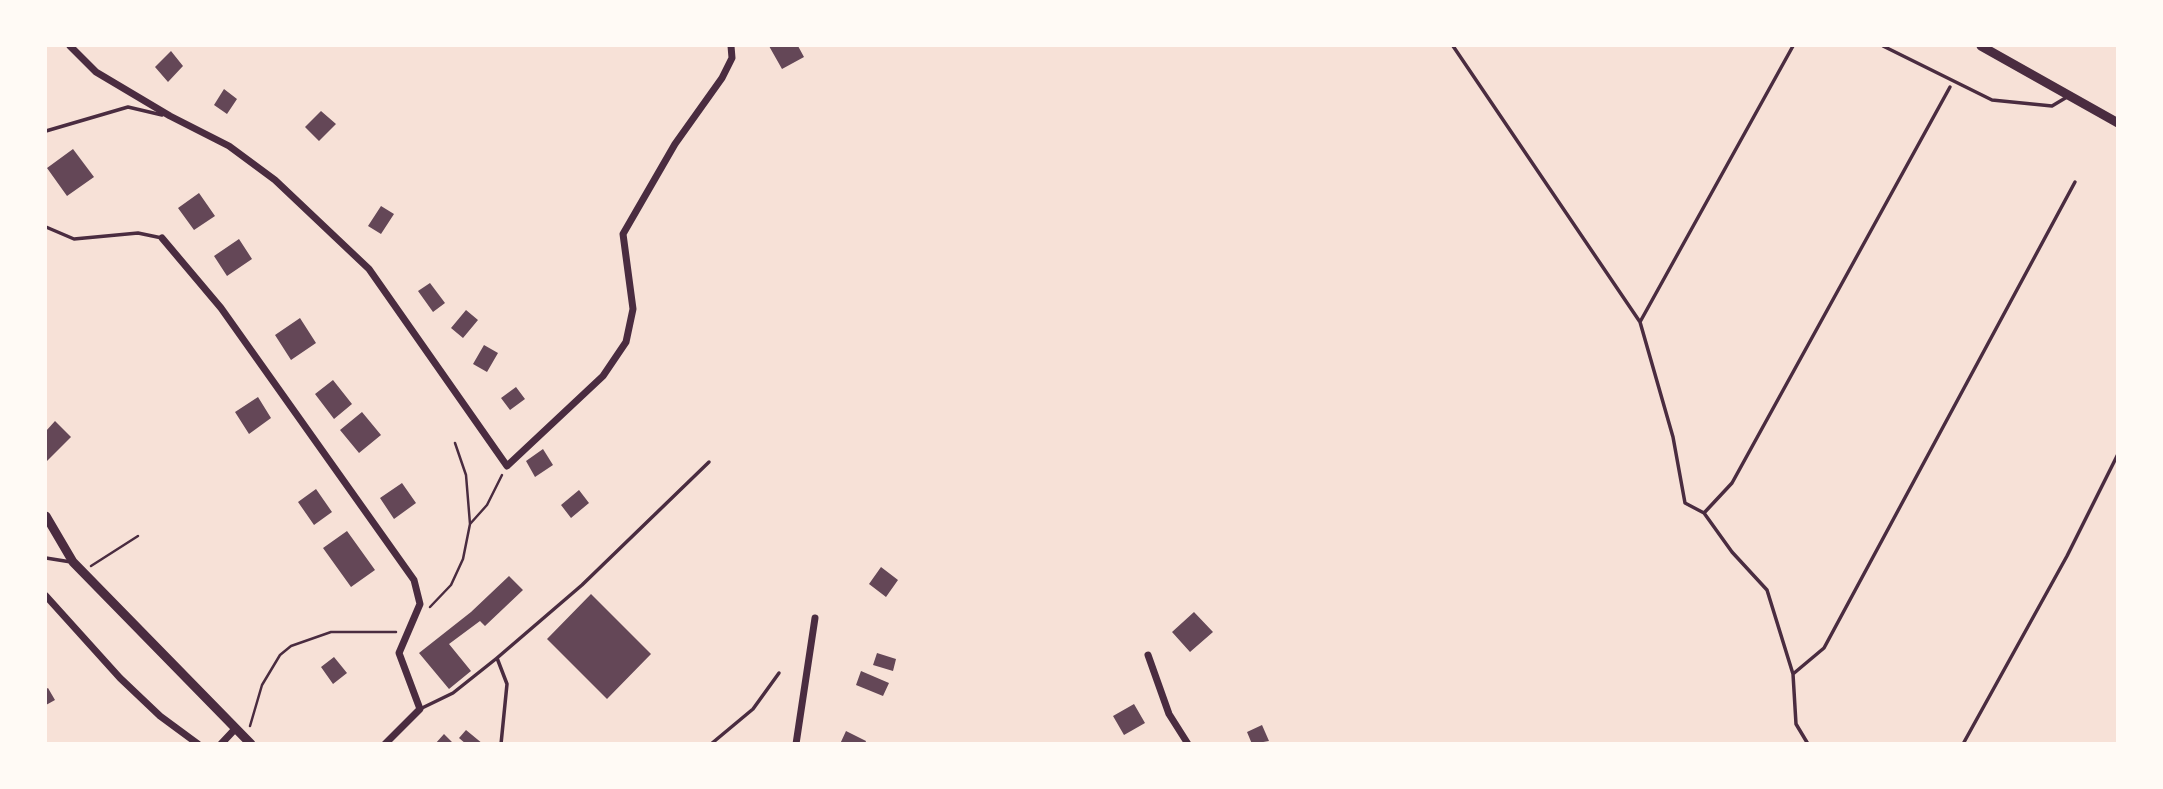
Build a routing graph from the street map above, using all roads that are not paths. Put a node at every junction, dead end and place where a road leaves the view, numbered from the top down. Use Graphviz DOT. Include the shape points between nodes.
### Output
graph roads {
  1 [pos="69,46"];
  2 [pos="731,46"];
  3 [pos="1453,46"];
  4 [pos="1793,46"];
  5 [pos="1883,46"];
  6 [pos="1981,46"];
  7 [pos="1950,87"];
  8 [pos="2069,96"];
  9 [pos="170,117"];
  10 [pos="2118,123"];
  11 [pos="46,131"];
  12 [pos="2075,182"];
  13 [pos="46,227"];
  14 [pos="162,239"];
  15 [pos="1640,322"];
  16 [pos="2118,454"];
  17 [pos="709,462"];
  18 [pos="1704,513"];
  19 [pos="46,516"];
  20 [pos="46,558"];
  21 [pos="73,562"];
  22 [pos="46,596"];
  23 [pos="815,618"];
  24 [pos="1147,656"];
  25 [pos="497,658"];
  26 [pos="779,673"];
  27 [pos="1793,674"];
  28 [pos="420,709"];
  29 [pos="236,729"];
  30 [pos="249,741"];
  31 [pos="198,744"];
  32 [pos="221,744"];
  33 [pos="385,744"];
  34 [pos="501,744"];
  35 [pos="711,744"];
  36 [pos="796,744"];
  37 [pos="1188,744"];
  38 [pos="1808,744"];
  39 [pos="1963,744"];
  1 -- 9 [label="street" via="96,72"];
  2 -- 9 [label="street" via="732,58 722,78 675,144 623,234 633,309 626,342 603,376 507,466 369,269 275,180 229,146"];
  3 -- 15 [label="lane"];
  4 -- 15 [label="lane"];
  5 -- 8 [label="lane" via="1992,100 2052,106"];
  6 -- 8 [label="street"];
  7 -- 18 [label="lane" via="1732,483"];
  8 -- 10 [label="street"];
  9 -- 11 [label="lane" via="128,107"];
  12 -- 27 [label="lane" via="1824,648"];
  13 -- 14 [label="lane" via="74,239 138,233"];
  14 -- 28 [label="street" via="221,308 414,580 420,604 399,653"];
  15 -- 18 [label="lane" via="1673,437 1685,503"];
  16 -- 39 [label="lane"];
  17 -- 25 [label="lane" via="582,585"];
  18 -- 27 [label="lane" via="1731,552 1767,590"];
  19 -- 21 [label="street"];
  20 -- 21 [label="lane"];
  21 -- 29 [label="street"];
  22 -- 31 [label="street" via="120,678"];
  23 -- 36 [label="street"];
  24 -- 37 [label="street" via="1169,714"];
  25 -- 28 [label="lane" via="453,693"];
  25 -- 34 [label="lane" via="508,684"];
  26 -- 35 [label="lane" via="753,709"];
  27 -- 38 [label="lane" via="1796,724"];
  28 -- 33 [label="street"];
  29 -- 30 [label="street"];
  29 -- 32 [label="street"];
}
